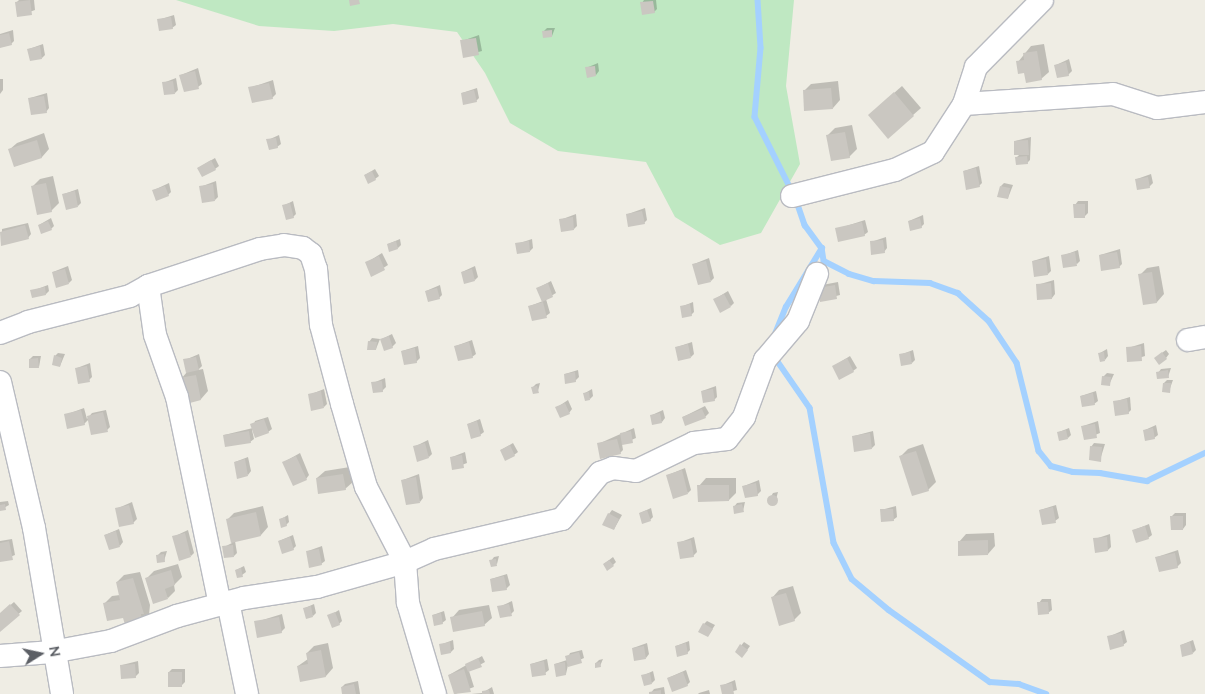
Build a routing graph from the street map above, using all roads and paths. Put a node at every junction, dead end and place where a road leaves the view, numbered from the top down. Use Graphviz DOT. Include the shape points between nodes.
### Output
graph roads {
  1 [pos="1042,0"];
  2 [pos="1205,102"];
  3 [pos="964,104"];
  4 [pos="792,196"];
  5 [pos="817,274"];
  6 [pos="148,286"];
  7 [pos="0,333"];
  8 [pos="0,382"];
  9 [pos="405,562"];
  10 [pos="224,603"];
  11 [pos="52,652"];
  12 [pos="0,656"];
  13 [pos="62,694"];
  14 [pos="247,694"];
  15 [pos="435,694"];
  1 -- 3 [label="street" via="976,67"];
  2 -- 3 [label="street" via="1157,108 1113,94"];
  3 -- 4 [label="street" via="933,152 895,170"];
  5 -- 9 [label="street" via="798,321 765,360 744,417 727,439 694,443 636,471 613,468 600,473 562,519 434,549"];
  6 -- 7 [label="street" via="130,296 28,322"];
  6 -- 9 [label="street" via="260,249 284,245 304,248 311,254 316,269 321,325 366,487"];
  6 -- 10 [label="street" via="156,335 177,398"];
  8 -- 11 [label="street" via="34,528"];
  9 -- 10 [label="street" via="317,587"];
  9 -- 15 [label="street" via="408,603"];
  10 -- 11 [label="street" via="111,641"];
  10 -- 14 [label="street"];
  11 -- 12 [label="street"];
  11 -- 13 [label="street"];
}
